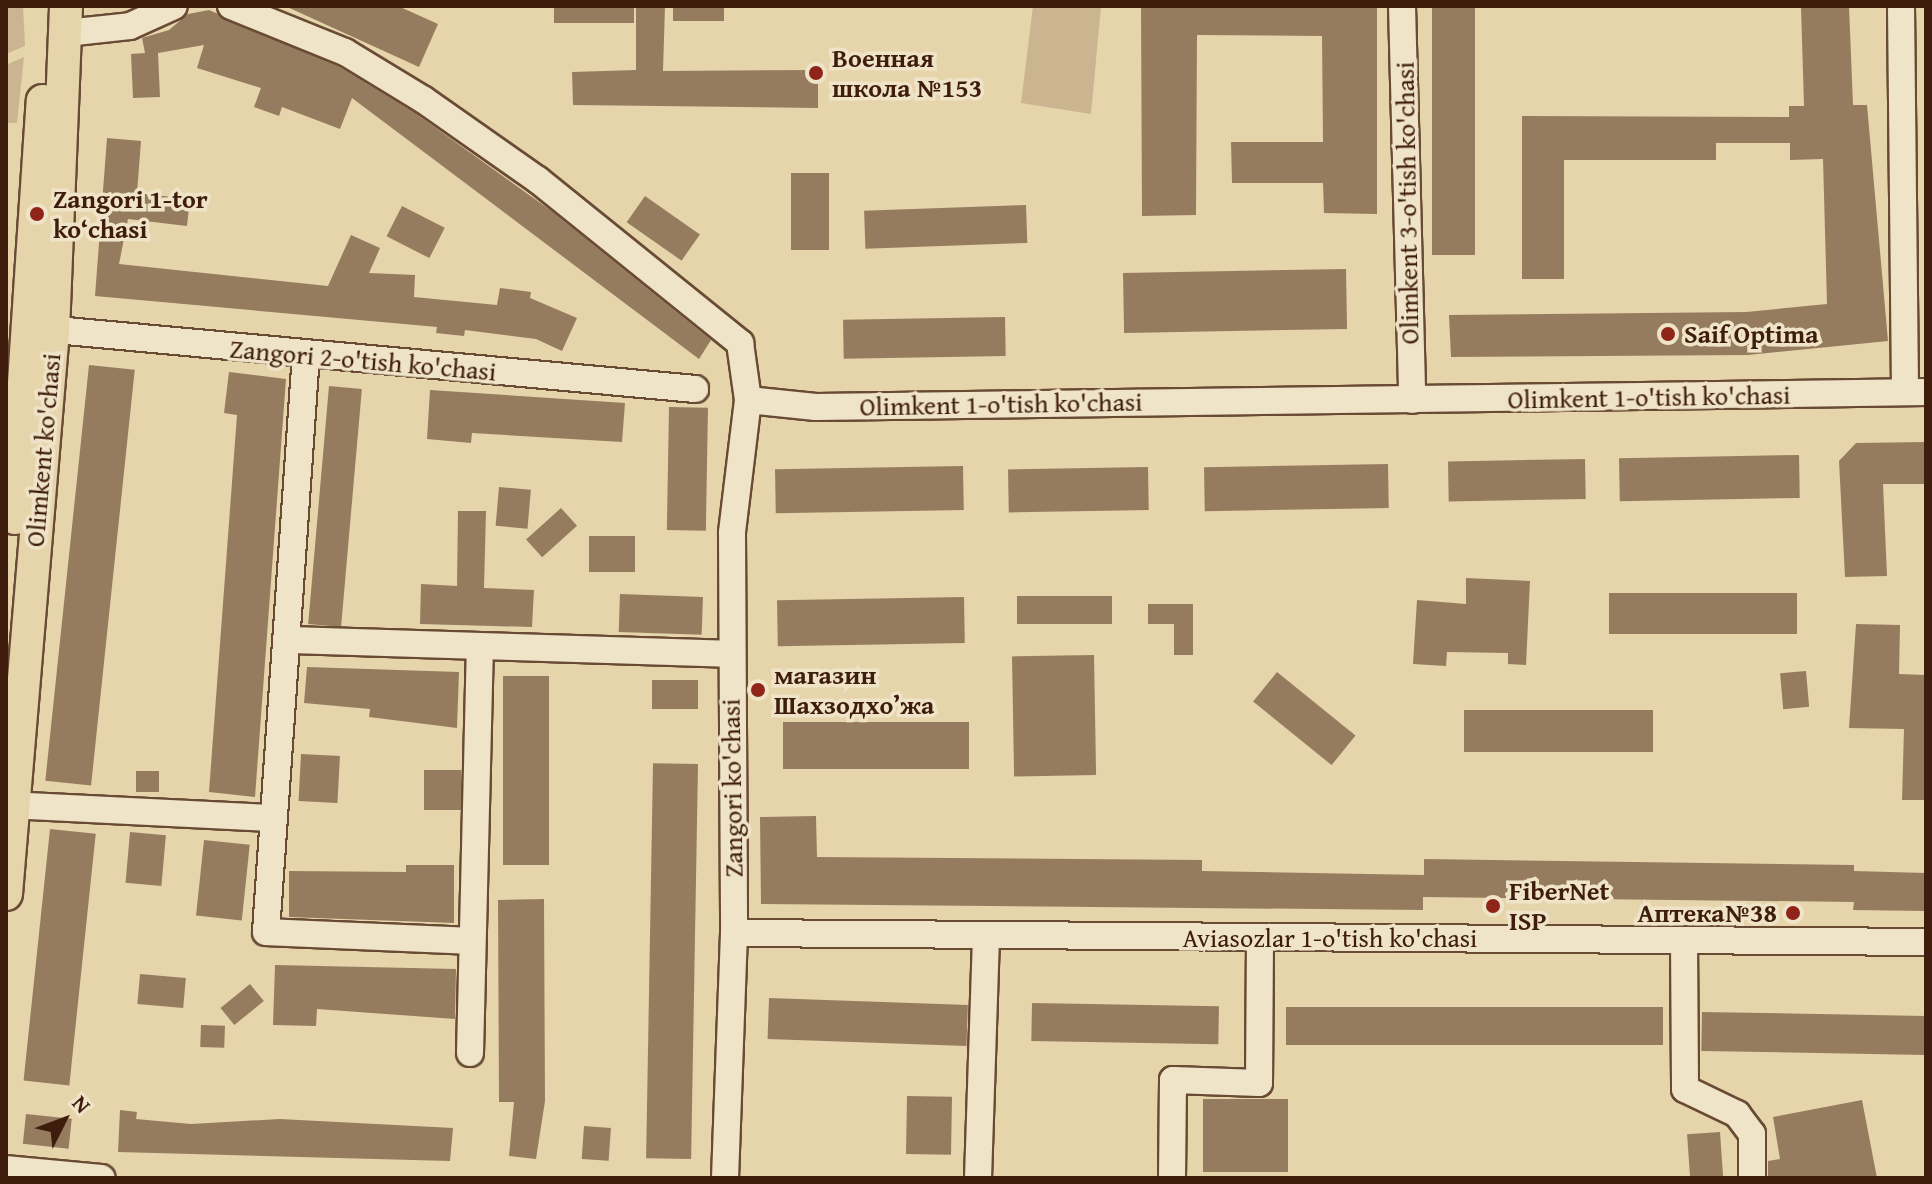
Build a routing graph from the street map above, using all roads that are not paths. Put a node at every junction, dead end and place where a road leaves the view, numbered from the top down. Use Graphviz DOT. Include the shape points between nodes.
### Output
graph roads {
  1 [pos="46,6"];
  2 [pos="174,6"];
  3 [pos="231,6"];
  4 [pos="1402,6"];
  5 [pos="1901,6"];
  6 [pos="66,19"];
  7 [pos="42,329"];
  8 [pos="306,354"];
  9 [pos="695,389"];
  10 [pos="1915,392"];
  11 [pos="748,400"];
  12 [pos="1412,400"];
  13 [pos="6,629"];
  14 [pos="288,640"];
  15 [pos="480,649"];
  16 [pos="730,654"];
  17 [pos="10,805"];
  18 [pos="273,818"];
  19 [pos="6,894"];
  20 [pos="734,933"];
  21 [pos="986,935"];
  22 [pos="1260,937"];
  23 [pos="1684,940"];
  24 [pos="472,941"];
  25 [pos="1926,942"];
  26 [pos="470,1053"];
  27 [pos="6,1169"];
  28 [pos="69,1178"];
  29 [pos="102,1178"];
  30 [pos="725,1178"];
  31 [pos="978,1178"];
  32 [pos="1172,1178"];
  33 [pos="1752,1178"];
  1 -- 7 [label="main road, Olimkent ko'chasi"];
  2 -- 6 [label="street" via="130,26"];
  3 -- 11 [label="street" via="345,52 538,180 740,343"];
  4 -- 12 [label="street, Olimkent 3-o'tish ko'chasi"];
  5 -- 10 [label="street"];
  6 -- 7 [label="main road, Olimkent ko'chasi"];
  7 -- 8 [label="street, Zangori 2-o'tish ko'chasi"];
  7 -- 13 [label="main road, Olimkent ko'chasi"];
  7 -- 17 [label="main road, Olimkent ko'chasi"];
  8 -- 9 [label="street, Zangori 2-o'tish ko'chasi"];
  8 -- 14 [label="street"];
  10 -- 12 [label="street, Olimkent 1-o'tish ko'chasi"];
  11 -- 12 [label="street, Olimkent 1-o'tish ko'chasi" via="816,407"];
  11 -- 16 [label="street, Zangori ko'chasi" via="732,533"];
  14 -- 15 [label="street"];
  14 -- 18 [label="street"];
  15 -- 16 [label="street"];
  15 -- 24 [label="street"];
  16 -- 20 [label="street, Zangori ko'chasi"];
  17 -- 18 [label="street"];
  17 -- 19 [label="main road, Olimkent ko'chasi"];
  18 -- 24 [label="street" via="266,932"];
  20 -- 21 [label="street, Aviasozlar 1-o'tish ko'chasi"];
  20 -- 30 [label="street, Zangori ko'chasi"];
  21 -- 22 [label="street, Aviasozlar 1-o'tish ko'chasi"];
  21 -- 31 [label="street"];
  22 -- 23 [label="street, Aviasozlar 1-o'tish ko'chasi"];
  22 -- 32 [label="street" via="1259,1083 1173,1080"];
  23 -- 25 [label="street, Aviasozlar 1-o'tish ko'chasi"];
  23 -- 33 [label="street" via="1685,1089 1709,1095 1745,1124 1752,1134"];
  24 -- 26 [label="street"];
  27 -- 28 [label="street"];
  28 -- 29 [label="street"];
}
